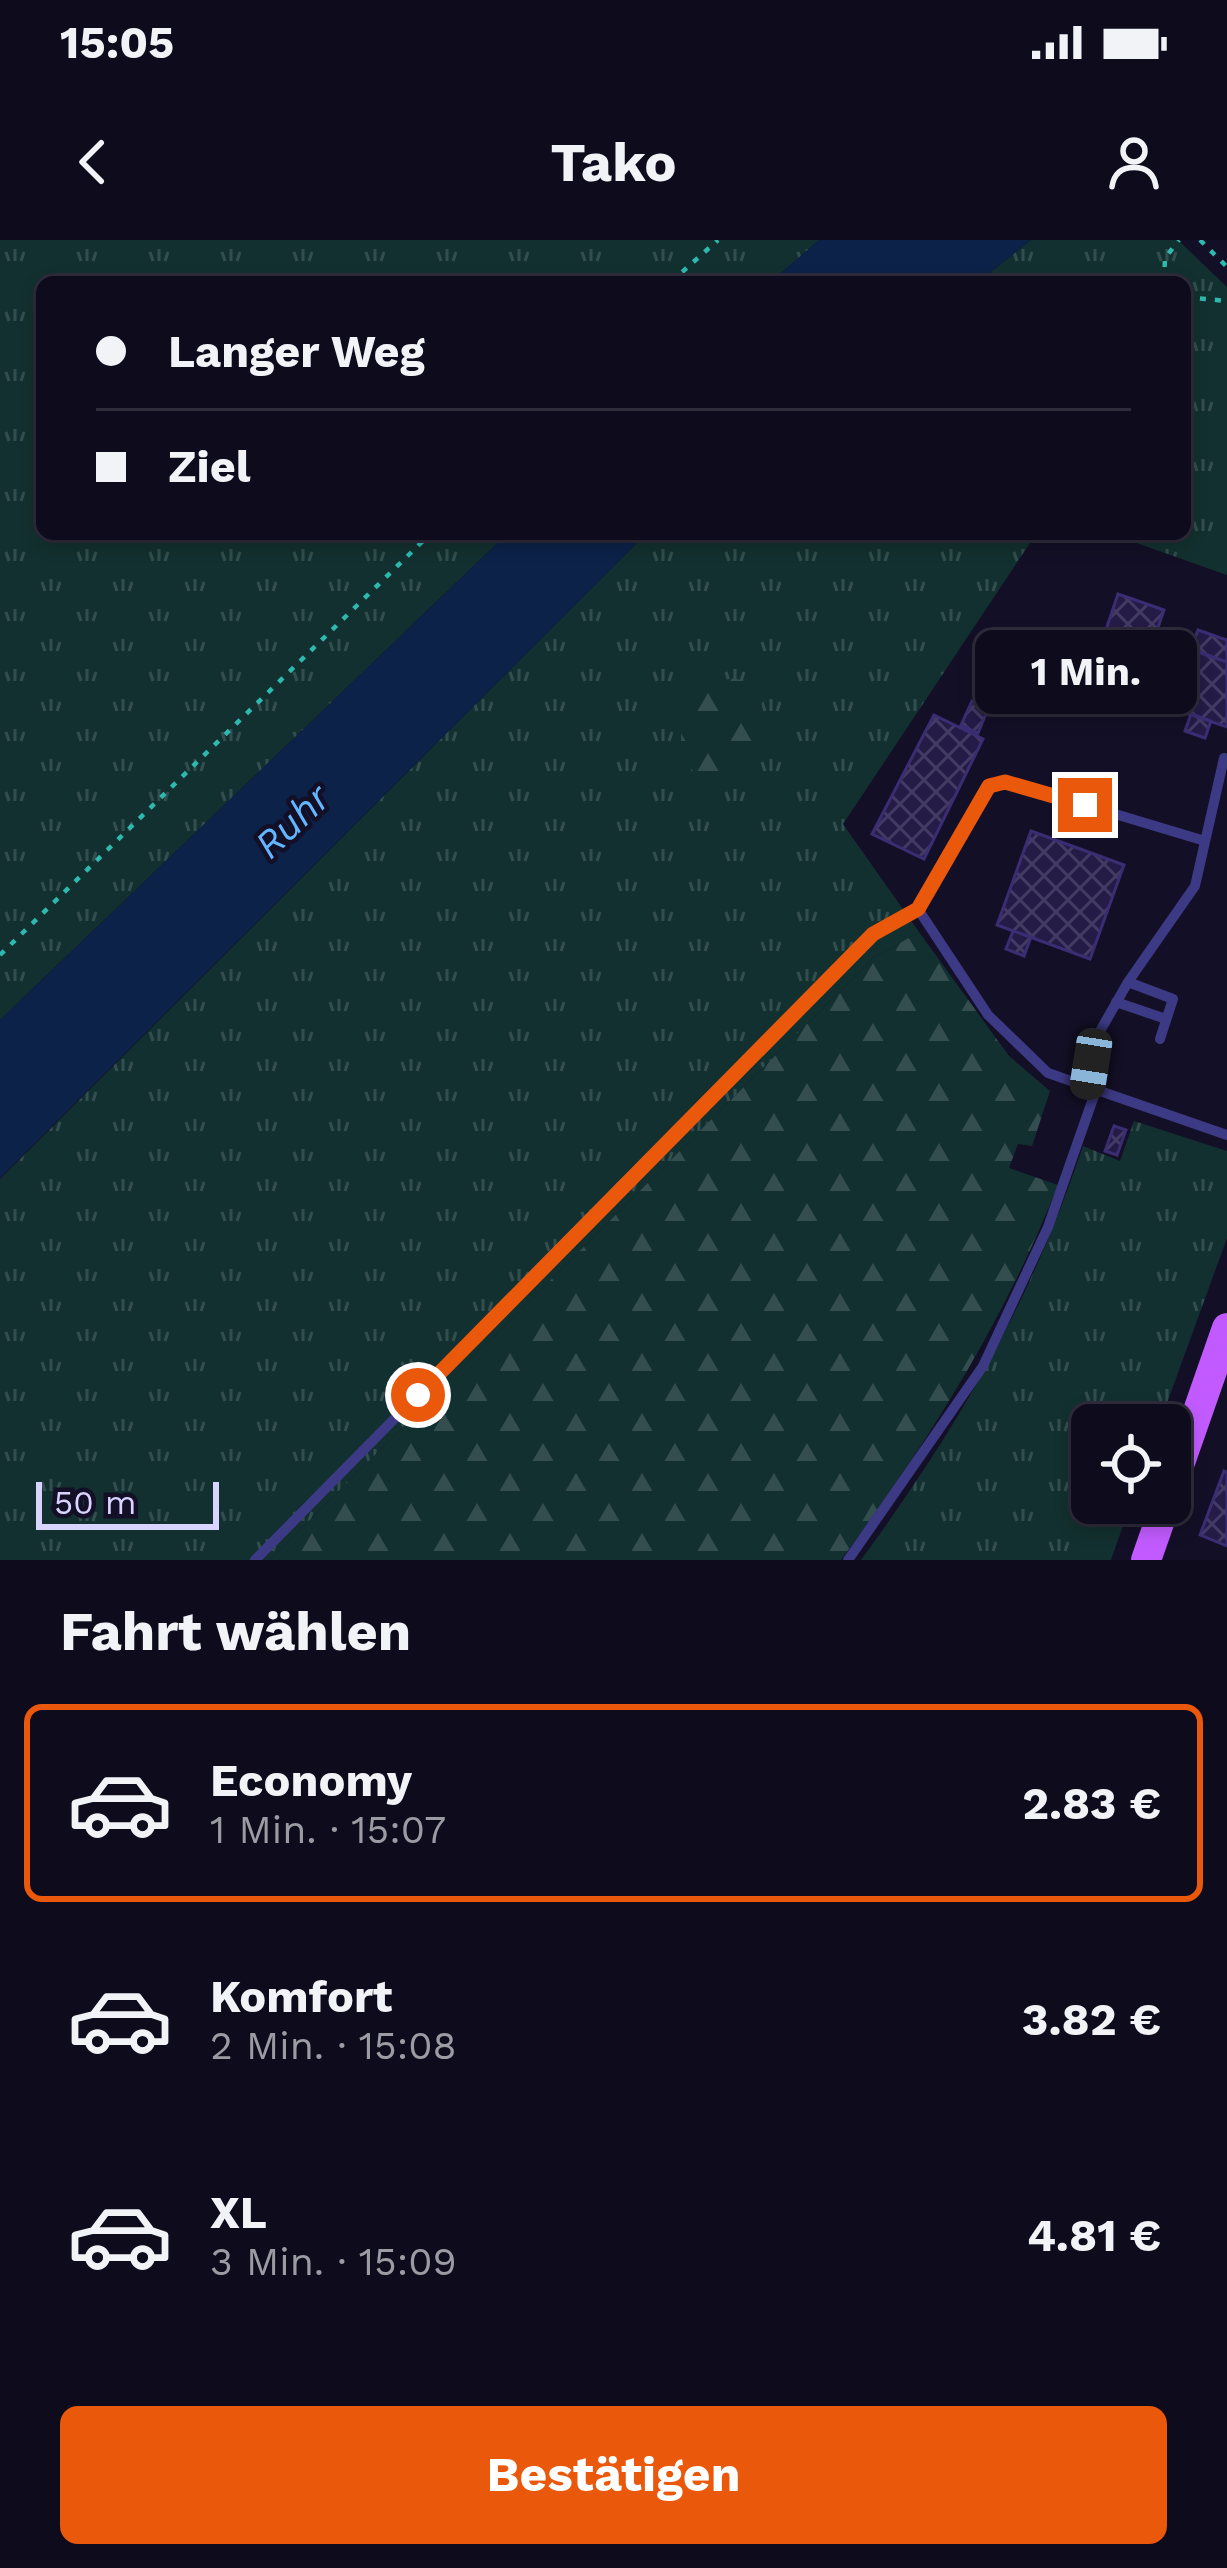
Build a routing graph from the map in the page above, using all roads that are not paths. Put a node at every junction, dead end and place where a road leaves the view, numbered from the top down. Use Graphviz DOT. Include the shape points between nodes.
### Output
graph roads {
  1 [pos="1224,758"];
  2 [pos="1205,841"];
  3 [pos="918,909"];
  4 [pos="1128,982"];
  5 [pos="1116,1002"];
  6 [pos="1166,1019"];
  7 [pos="1160,1040"];
  8 [pos="1092,1089"];
  9 [pos="1227,1135"];
  10 [pos="1227,1328"];
  11 [pos="1191,1431"];
  12 [pos="1159,1524"];
  13 [pos="255,1560"];
  14 [pos="848,1560"];
  15 [pos="1146,1560"];
  1 -- 2 [label="lane"];
  2 -- 3 [label="lane" via="1005,782 989,786"];
  2 -- 4 [label="lane" via="1195,886"];
  3 -- 8 [label="lane" via="1007,1039 1048,1073"];
  3 -- 13 [label="lane" via="873,934"];
  4 -- 5 [label="lane"];
  4 -- 6 [label="lane" via="1173,999"];
  5 -- 6 [label="lane"];
  5 -- 8 [label="lane" via="1095,1040"];
  6 -- 7 [label="lane"];
  8 -- 9 [label="lane"];
  8 -- 14 [label="lane" via="1048,1227 983,1366"];
  10 -- 11 [label="main road"];
  12 -- 15 [label="main road"];
}
